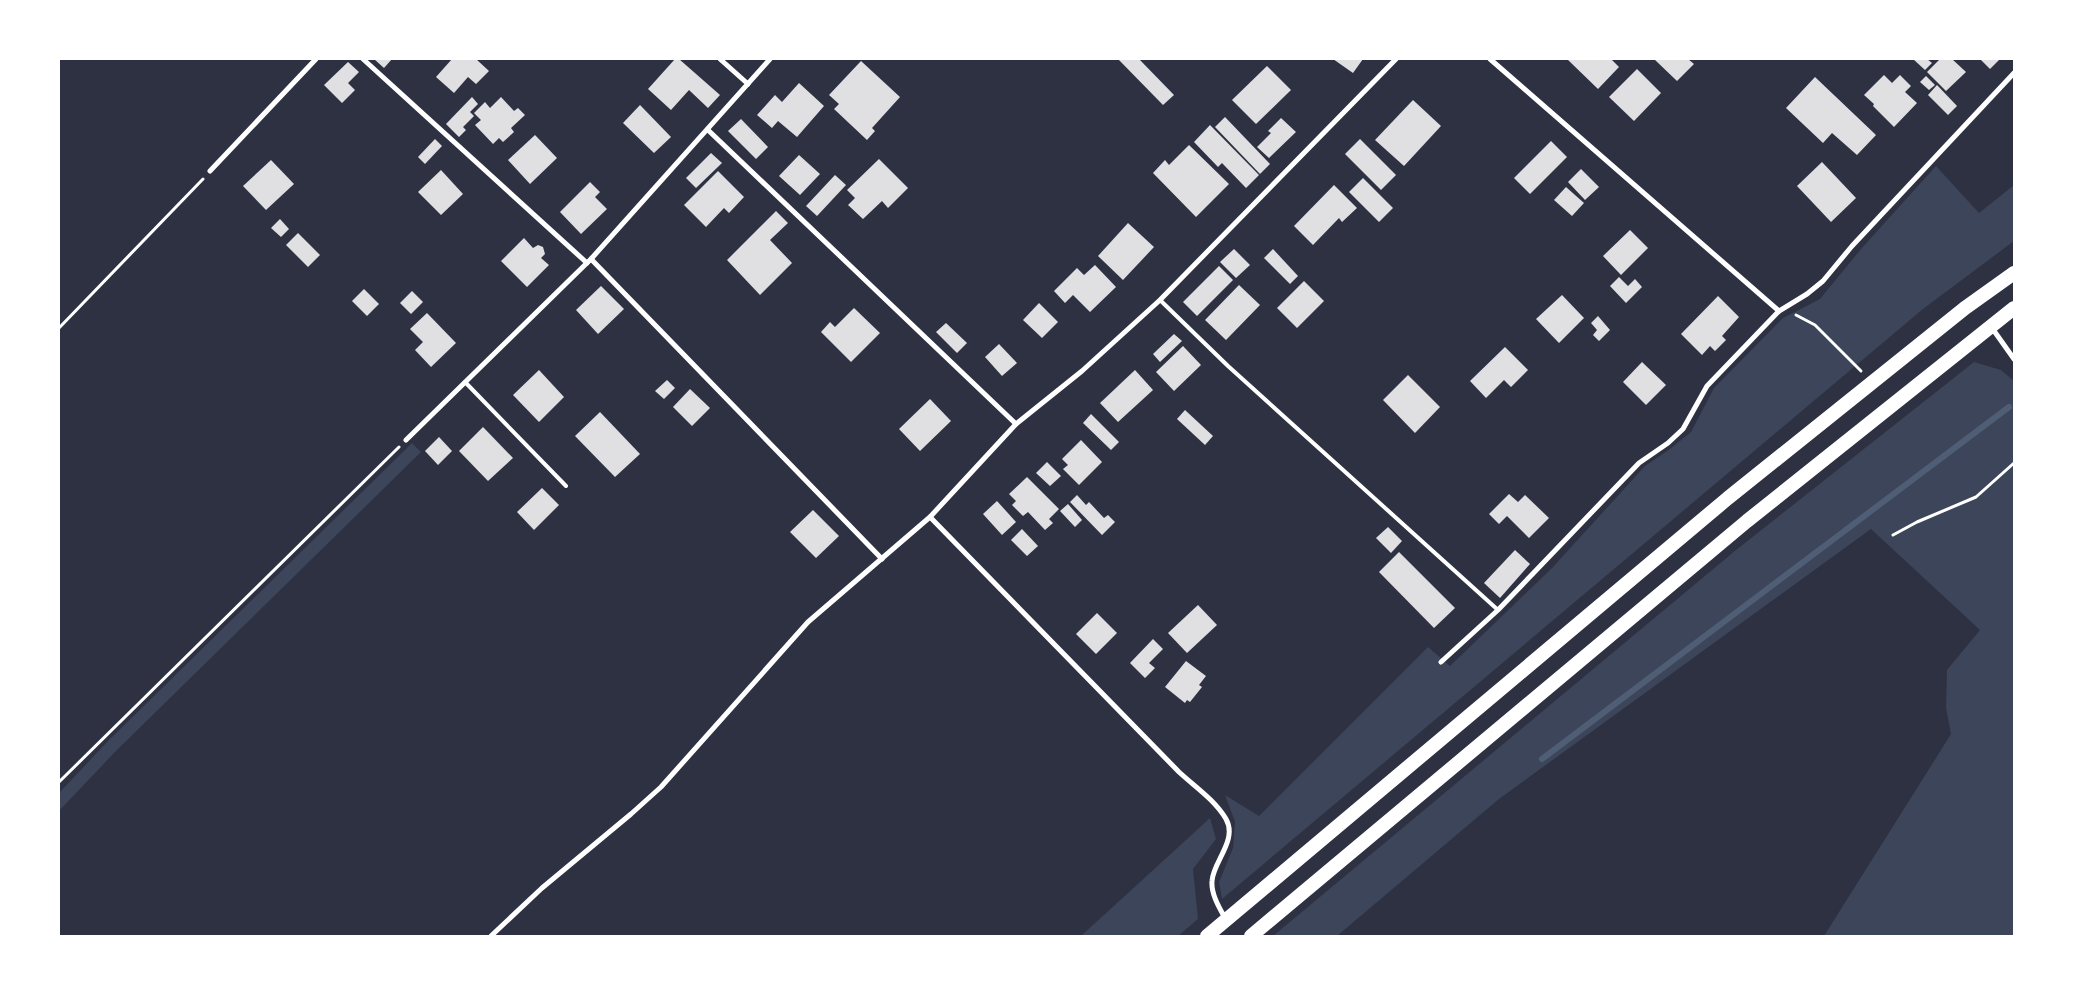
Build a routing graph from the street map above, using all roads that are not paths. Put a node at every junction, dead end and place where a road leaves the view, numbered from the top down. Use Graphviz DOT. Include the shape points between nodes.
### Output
graph roads {
  1 [pos="316,59"];
  2 [pos="363,59"];
  3 [pos="720,59"];
  4 [pos="770,59"];
  5 [pos="1396,59"];
  6 [pos="1490,59"];
  7 [pos="2014,73"];
  8 [pos="748,84"];
  9 [pos="708,130"];
  10 [pos="210,171"];
  11 [pos="589,261"];
  12 [pos="2014,273"];
  13 [pos="1160,300"];
  14 [pos="2014,308"];
  15 [pos="1779,311"];
  16 [pos="1990,326"];
  17 [pos="2014,358"];
  18 [pos="465,382"];
  19 [pos="1016,424"];
  20 [pos="406,440"];
  21 [pos="566,486"];
  22 [pos="930,517"];
  23 [pos="882,559"];
  24 [pos="1498,610"];
  25 [pos="1442,662"];
  26 [pos="1227,920"];
  27 [pos="491,936"];
  28 [pos="1208,936"];
  29 [pos="1251,936"];
  1 -- 10 [label="street"];
  2 -- 11 [label="street"];
  3 -- 8 [label="street"];
  4 -- 8 [label="street"];
  5 -- 13 [label="street"];
  6 -- 15 [label="street"];
  7 -- 15 [label="street" via="1823,281"];
  8 -- 9 [label="street"];
  9 -- 11 [label="street"];
  9 -- 19 [label="street"];
  11 -- 18 [label="street"];
  11 -- 23 [label="street"];
  12 -- 26 [label="highway" via="1728,498"];
  13 -- 19 [label="street" via="1082,371"];
  13 -- 24 [label="lane" via="1228,366"];
  14 -- 16 [label="highway"];
  15 -- 24 [label="street" via="1707,386 1683,429 1639,463"];
  16 -- 17 [label="street"];
  16 -- 29 [label="highway" via="1740,527"];
  18 -- 20 [label="street"];
  18 -- 21 [label="lane"];
  19 -- 22 [label="street"];
  22 -- 23 [label="street"];
  22 -- 26 [label="street" via="1227,820 1229,838 1212,881 1216,903"];
  23 -- 27 [label="street" via="808,622 661,786"];
  24 -- 25 [label="street"];
  26 -- 28 [label="highway"];
}
